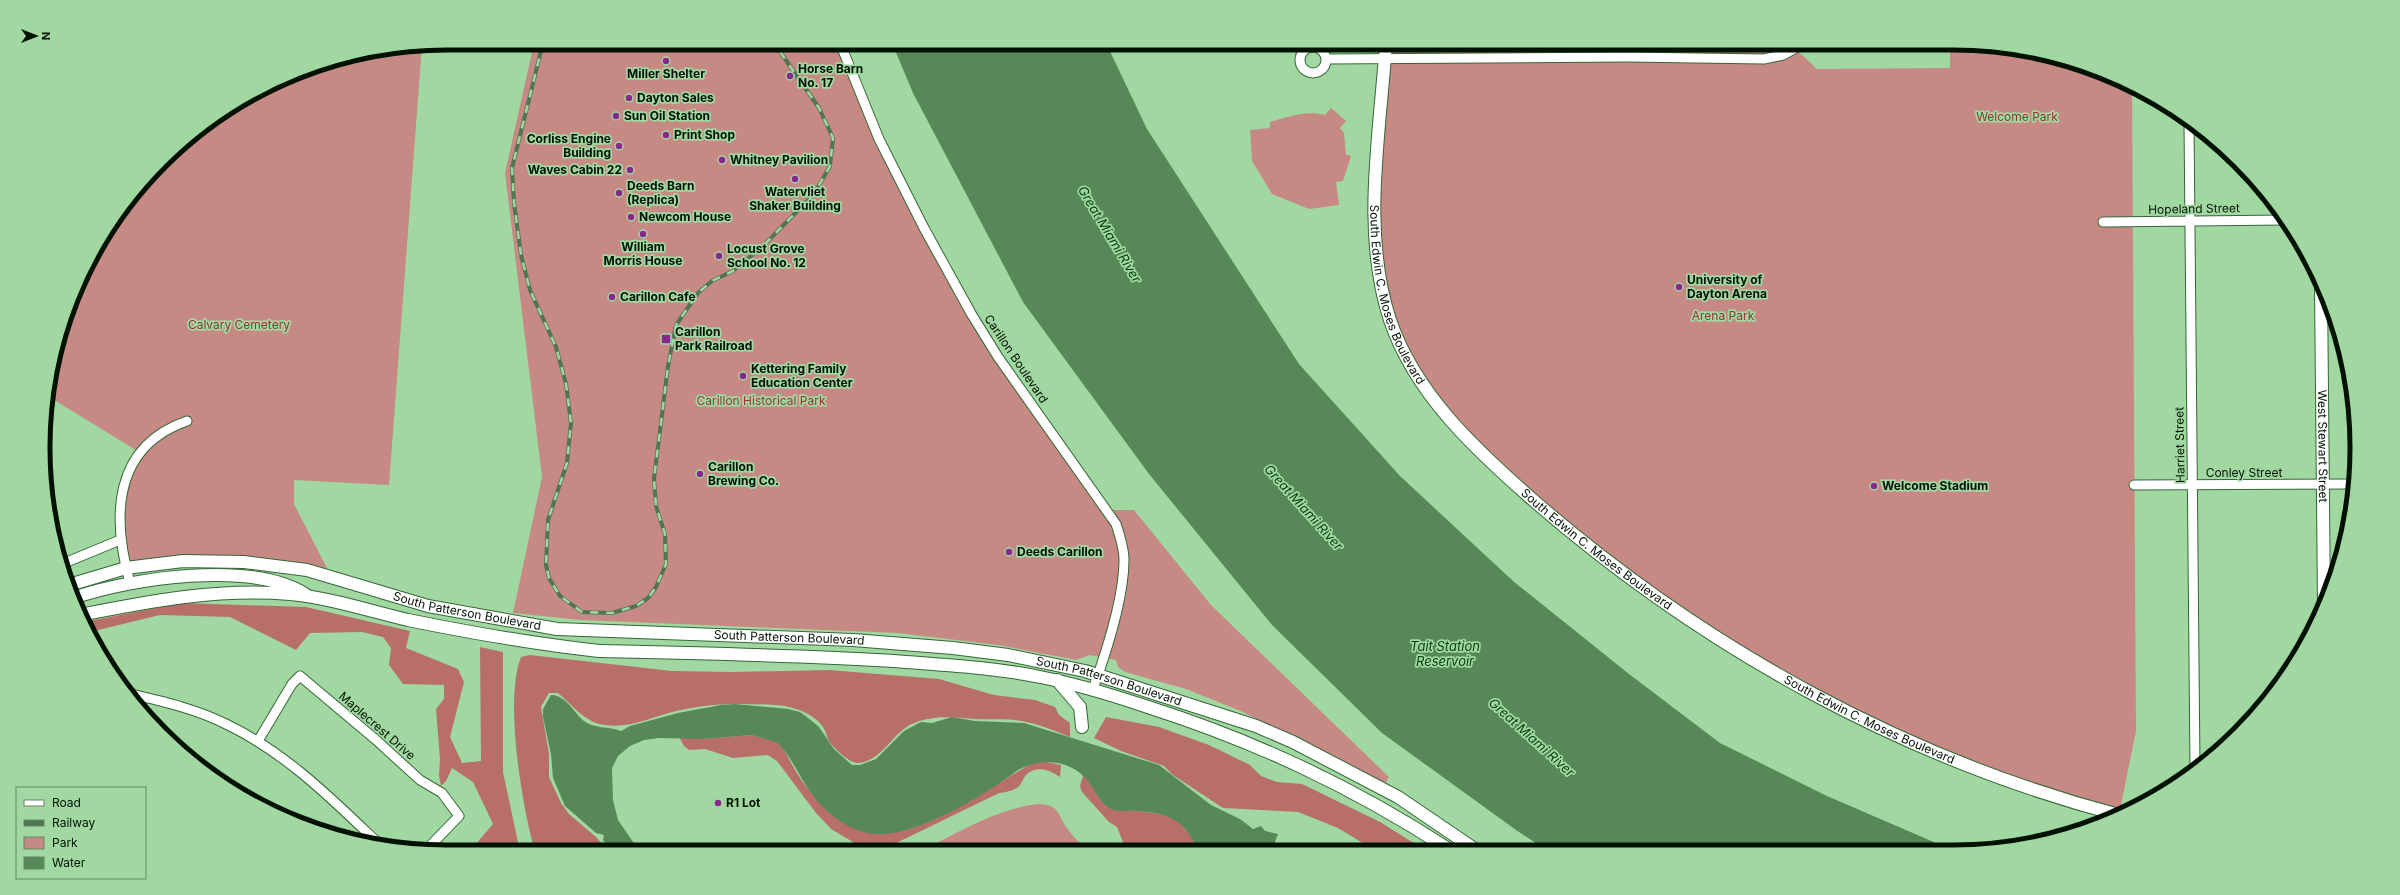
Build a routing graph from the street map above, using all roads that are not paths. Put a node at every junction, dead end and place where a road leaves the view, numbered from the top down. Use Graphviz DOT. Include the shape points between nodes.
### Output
graph roads {
  1 [pos="843,50"];
  2 [pos="1386,50"];
  3 [pos="1792,50"];
  4 [pos="1385,57"];
  5 [pos="1327,59"];
  6 [pos="2189,128"];
  7 [pos="2278,220"];
  8 [pos="2190,221"];
  9 [pos="2103,222"];
  10 [pos="2321,298"];
  11 [pos="187,421"];
  12 [pos="2323,484"];
  13 [pos="2348,484"];
  14 [pos="2134,485"];
  15 [pos="2192,485"];
  16 [pos="120,540"];
  17 [pos="67,562"];
  18 [pos="126,568"];
  19 [pos="74,583"];
  20 [pos="130,583"];
  21 [pos="2324,589"];
  22 [pos="79,596"];
  23 [pos="308,596"];
  24 [pos="87,614"];
  25 [pos="1098,675"];
  26 [pos="1057,680"];
  27 [pos="1093,689"];
  28 [pos="138,696"];
  29 [pos="1082,727"];
  30 [pos="258,741"];
  31 [pos="2195,762"];
  32 [pos="2110,812"];
  33 [pos="372,837"];
  34 [pos="432,844"];
  35 [pos="1442,845"];
  36 [pos="1469,845"];
  1 -- 25 [label="street, Carillon Boulevard" via="879,139 972,315 998,357 1116,524 1123,550 1123,578"];
  2 -- 4 [label="main road, South Edwin C. Moses Boulevard"];
  3 -- 4 [label="street" via="1764,59"];
  4 -- 5 [label="street"];
  4 -- 32 [label="main road, South Edwin C. Moses Boulevard" via="1374,209 1376,262 1390,320 1404,352 1429,393 1462,432 1515,484 1601,556 1659,600 1750,659 1803,690 1917,745 2029,789"];
  6 -- 8 [label="street, Harriet Street"];
  7 -- 8 [label="street, Hopeland Street"];
  8 -- 9 [label="street, Hopeland Street"];
  8 -- 15 [label="street, Harriet Street"];
  10 -- 12 [label="main road, West Stewart Street"];
  11 -- 16 [label="street" via="169,427 152,438 139,452 128,476 121,504"];
  12 -- 13 [label="street, Conley Street"];
  12 -- 15 [label="street, Conley Street"];
  12 -- 21 [label="main road, West Stewart Street"];
  14 -- 15 [label="street, Conley Street"];
  15 -- 31 [label="street, Harriet Street"];
  16 -- 17 [label="street"];
  16 -- 18 [label="street"];
  18 -- 19 [label="main road, South Patterson Boulevard"];
  18 -- 20 [label="street"];
  18 -- 25 [label="main road, South Patterson Boulevard" via="196,561 277,565 307,570 428,606 557,629 853,640 1008,655"];
  20 -- 22 [label="main road"];
  20 -- 23 [label="main road" via="193,575 230,576 290,585"];
  23 -- 24 [label="main road, South Patterson Boulevard" via="262,592 188,595"];
  23 -- 26 [label="main road, South Patterson Boulevard" via="470,633 544,645 599,650 936,663"];
  25 -- 27 [label="street, Carillon Boulevard"];
  25 -- 36 [label="main road, South Patterson Boulevard" via="1201,707 1293,742 1398,797"];
  26 -- 27 [label="main road, South Patterson Boulevard"];
  26 -- 29 [label="main road" via="1080,707"];
  27 -- 35 [label="main road, South Patterson Boulevard" via="1222,732 1281,756 1338,784"];
  28 -- 30 [label="street" via="197,712 227,724"];
  30 -- 33 [label="street" via="305,775"];
  30 -- 34 [label="street, Maplecrest Drive" via="292,684 300,676 376,739 420,780 442,793 449,801 460,816"];
}
